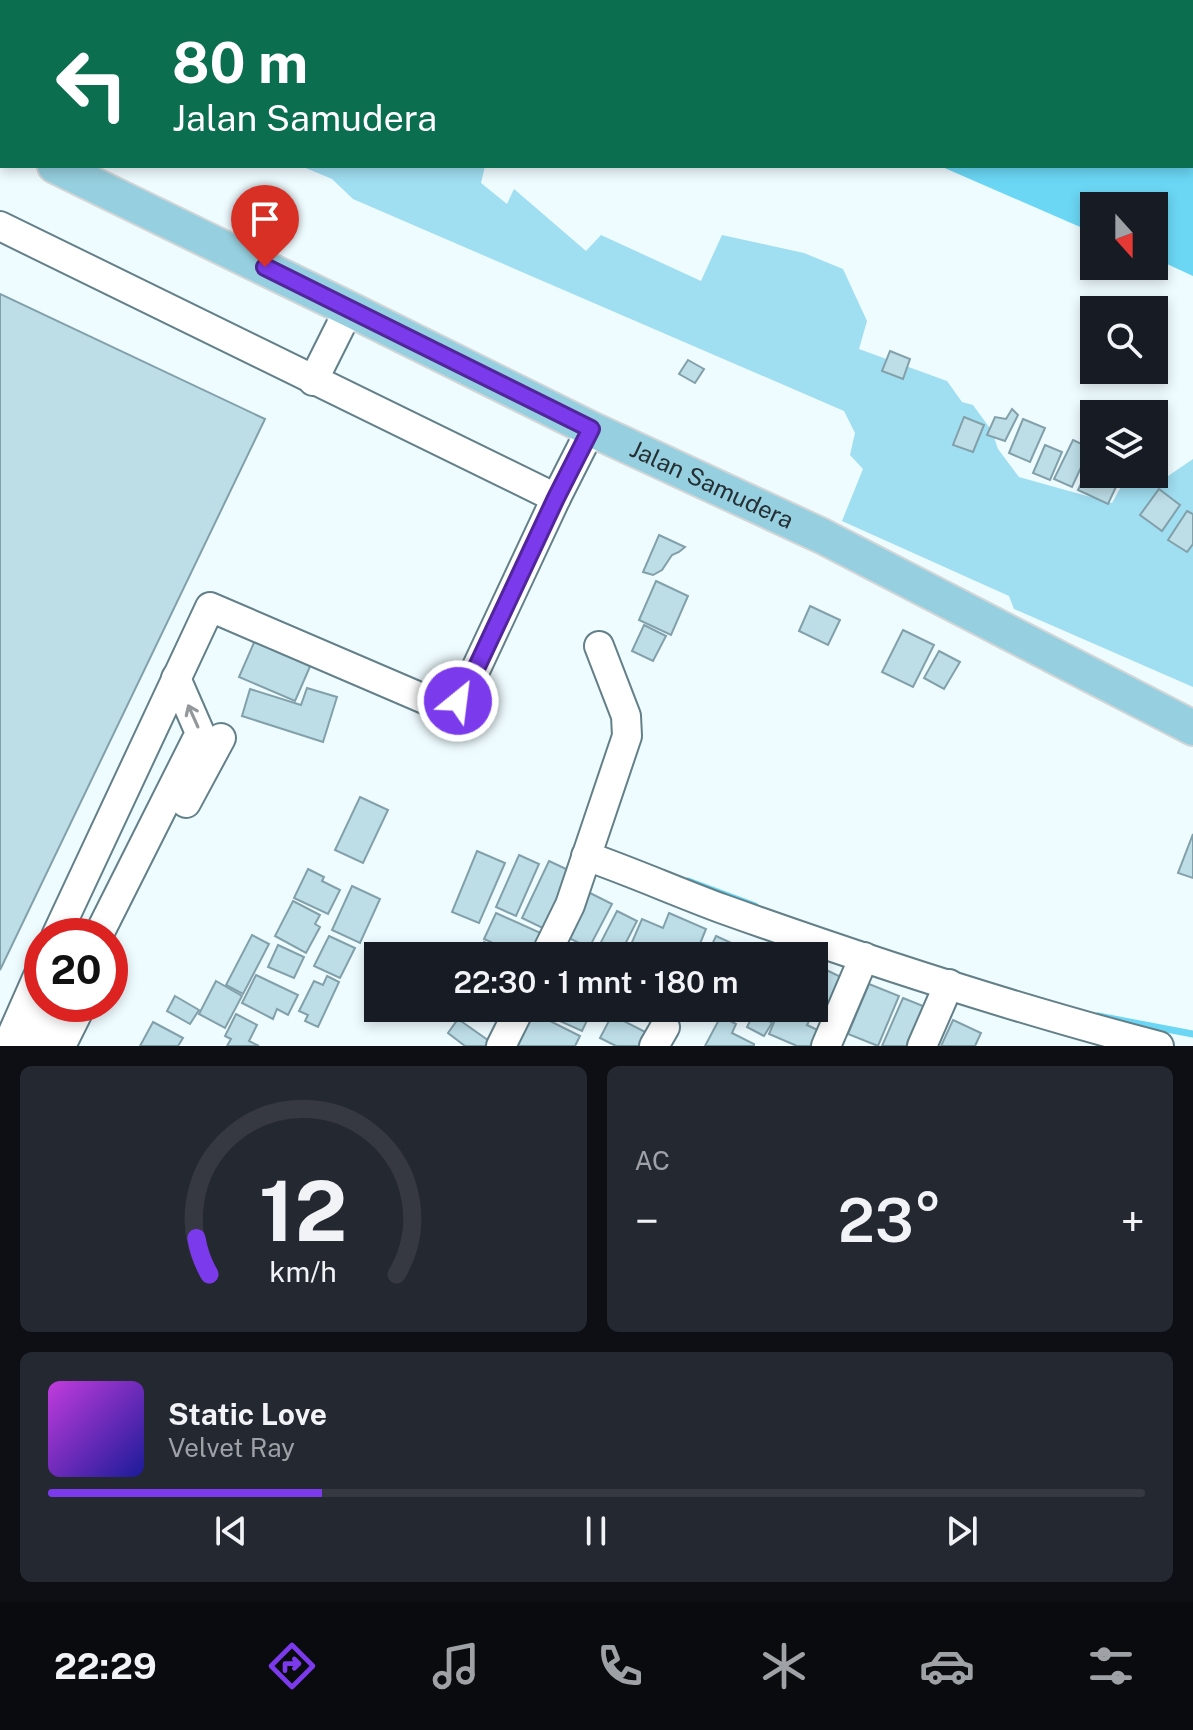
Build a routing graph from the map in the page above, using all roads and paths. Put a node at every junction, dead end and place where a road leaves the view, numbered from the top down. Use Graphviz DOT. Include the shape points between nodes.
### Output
graph roads {
  1 [pos="59,168"];
  2 [pos="0,226"];
  3 [pos="349,309"];
  4 [pos="313,381"];
  5 [pos="591,429"];
  6 [pos="556,498"];
  7 [pos="599,646"];
  8 [pos="176,678"];
  9 [pos="1193,728"];
  10 [pos="221,738"];
  11 [pos="586,856"];
  12 [pos="64,918"];
  13 [pos="107,918"];
  14 [pos="127,918"];
  15 [pos="552,942"];
  16 [pos="864,957"];
  17 [pos="949,984"];
  18 [pos="24,991"];
  19 [pos="10,1008"];
  20 [pos="56,1022"];
  21 [pos="68,1022"];
  22 [pos="513,1022"];
  23 [pos="7,1046"];
  24 [pos="34,1046"];
  25 [pos="61,1046"];
  26 [pos="501,1046"];
  27 [pos="826,1046"];
  28 [pos="922,1046"];
  29 [pos="1159,1046"];
  1 -- 3 [label="main road, Jalan Samudera"];
  2 -- 4 [label="street"];
  3 -- 4 [label="street"];
  3 -- 5 [label="main road, Jalan Samudera"];
  4 -- 6 [label="street"];
  5 -- 6 [label="street"];
  5 -- 9 [label="main road, Jalan Samudera" via="822,536"];
  6 -- 8 [label="street" via="466,690 449,707 210,607"];
  7 -- 11 [label="street" via="626,716 627,736"];
  8 -- 12 [label="street"];
  13 -- 8 [label="street, one-way" via="200,733"];
  10 -- 14 [label="street"];
  11 -- 15 [label="street"];
  11 -- 16 [label="street"];
  16 -- 17 [label="street"];
  16 -- 27 [label="street"];
  17 -- 28 [label="street"];
  17 -- 29 [label="street"];
  18 -- 19 [label="street"];
  19 -- 23 [label="street"];
  20 -- 24 [label="street"];
  21 -- 25 [label="street"];
  22 -- 26 [label="street"];
}
